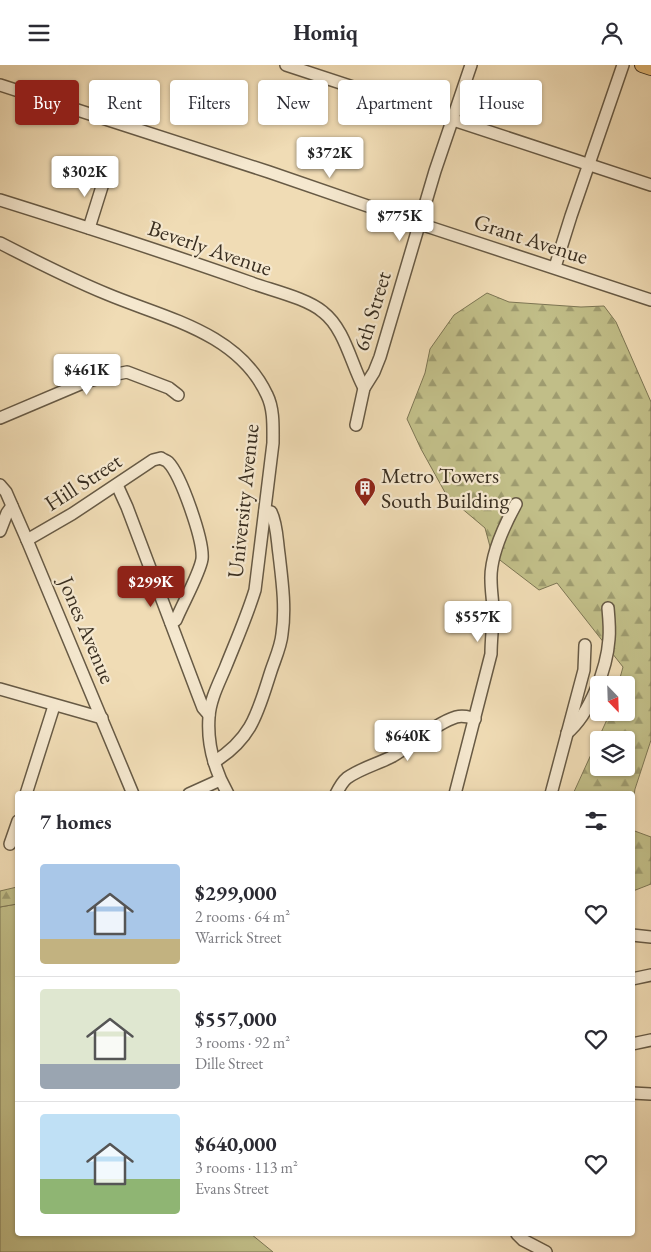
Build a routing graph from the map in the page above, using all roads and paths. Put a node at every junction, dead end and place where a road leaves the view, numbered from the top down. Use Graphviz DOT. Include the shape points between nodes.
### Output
graph roads {
  1 [pos="286,65"];
  2 [pos="471,65"];
  3 [pos="623,65"];
  4 [pos="642,65"];
  5 [pos="651,68"];
  6 [pos="320,70"];
  7 [pos="0,85"];
  8 [pos="453,120"];
  9 [pos="588,164"];
  10 [pos="105,177"];
  11 [pos="651,185"];
  12 [pos="0,199"];
  13 [pos="420,224"];
  14 [pos="89,228"];
  15 [pos="0,243"];
  16 [pos="555,267"];
  17 [pos="651,300"];
  18 [pos="364,388"];
  19 [pos="178,395"];
  20 [pos="0,418"];
  21 [pos="356,425"];
  22 [pos="0,485"];
  23 [pos="117,485"];
  24 [pos="516,504"];
  25 [pos="12,506"];
  26 [pos="266,511"];
  27 [pos="0,531"];
  28 [pos="28,540"];
  29 [pos="608,608"];
  30 [pos="171,623"];
  31 [pos="585,645"];
  32 [pos="0,689"];
  33 [pos="54,706"];
  34 [pos="209,715"];
  35 [pos="102,718"];
  36 [pos="475,719"];
  37 [pos="567,733"];
  38 [pos="214,762"];
  39 [pos="220,780"];
  40 [pos="27,791"];
  41 [pos="132,791"];
  42 [pos="196,791"];
  43 [pos="226,791"];
  44 [pos="338,791"];
  45 [pos="456,791"];
  46 [pos="552,791"];
  47 [pos="15,828"];
  48 [pos="9,842"];
  49 [pos="635,935"];
  50 [pos="651,937"];
  51 [pos="651,975"];
  52 [pos="635,978"];
  53 [pos="651,1040"];
  54 [pos="635,1043"];
  55 [pos="635,1093"];
  56 [pos="651,1094"];
  57 [pos="519,1236"];
  58 [pos="546,1252"];
  1 -- 6 [label="street"];
  2 -- 8 [label="street, 6th Street"];
  3 -- 9 [label="street"];
  4 -- 5 [label="main road"];
  6 -- 8 [label="street"];
  7 -- 13 [label="street, Grant Avenue"];
  8 -- 9 [label="street"];
  8 -- 13 [label="street, 6th Street"];
  9 -- 11 [label="street"];
  9 -- 16 [label="street"];
  10 -- 14 [label="street"];
  12 -- 14 [label="street, Beverly Avenue"];
  13 -- 16 [label="street, Grant Avenue"];
  13 -- 18 [label="street, 6th Street" via="380,357"];
  14 -- 18 [label="street, Beverly Avenue" via="300,300 322,311 340,335"];
  15 -- 26 [label="street, University Avenue" via="64,276 200,330 239,356 257,376 268,396 273,421"];
  16 -- 17 [label="street, Grant Avenue"];
  18 -- 21 [label="street, 6th Street"];
  19 -- 20 [label="street" via="127,372 85,382"];
  22 -- 25 [label="street, Jones Avenue"];
  23 -- 28 [label="street, Hill Street"];
  23 -- 30 [label="street"];
  23 -- 30 [label="street, Hill Street" via="161,458 174,471 192,511 202,560 176,619"];
  24 -- 36 [label="street" via="503,530 492,567 491,654"];
  25 -- 27 [label="street"];
  25 -- 28 [label="street, Jones Avenue"];
  26 -- 34 [label="street, University Avenue" via="250,608"];
  26 -- 38 [label="street" via="274,518 284,607 282,635 255,719 235,747"];
  28 -- 35 [label="street, Jones Avenue"];
  29 -- 37 [label="street" via="609,640 602,673 576,726"];
  30 -- 34 [label="street" via="203,708"];
  31 -- 37 [label="street" via="584,670"];
  32 -- 33 [label="street"];
  33 -- 35 [label="street"];
  33 -- 40 [label="street"];
  34 -- 38 [label="street, University Avenue"];
  35 -- 41 [label="street, Jones Avenue"];
  36 -- 44 [label="street" via="464,715 441,724 394,755 346,779"];
  36 -- 45 [label="street"];
  37 -- 46 [label="street"];
  38 -- 39 [label="street, University Avenue"];
  39 -- 42 [label="street"];
  39 -- 43 [label="street, University Avenue"];
  47 -- 48 [label="street"];
  49 -- 50 [label="street"];
  51 -- 52 [label="street"];
  53 -- 54 [label="street"];
  55 -- 56 [label="street"];
  57 -- 58 [label="street"];
}
